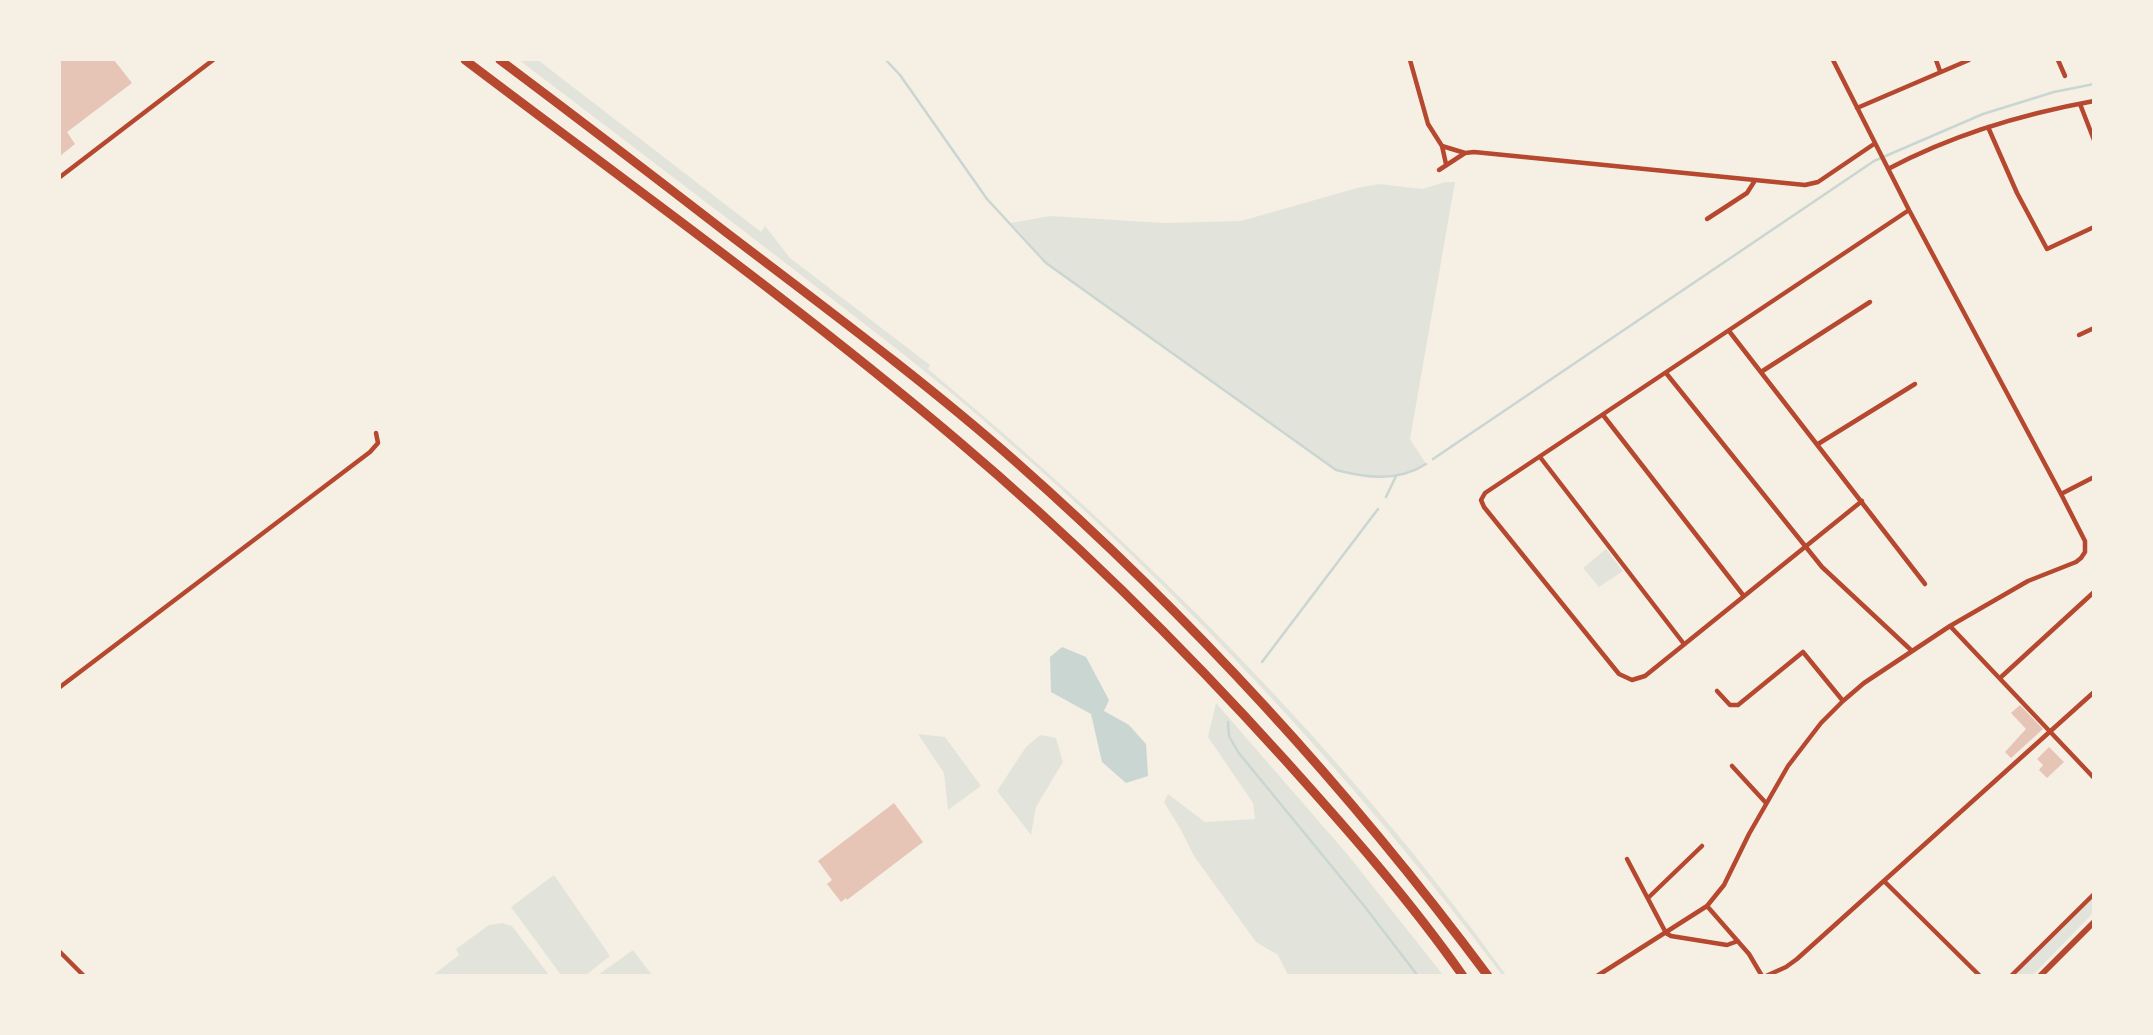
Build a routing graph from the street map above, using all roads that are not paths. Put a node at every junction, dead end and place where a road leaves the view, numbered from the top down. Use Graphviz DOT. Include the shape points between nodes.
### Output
graph roads {
  1 [pos="213,60"];
  2 [pos="465,60"];
  3 [pos="500,60"];
  4 [pos="1410,60"];
  5 [pos="1833,60"];
  6 [pos="1936,60"];
  7 [pos="1969,60"];
  8 [pos="2058,60"];
  9 [pos="1940,71"];
  10 [pos="2065,76"];
  11 [pos="2094,101"];
  12 [pos="2080,104"];
  13 [pos="1857,108"];
  14 [pos="1988,127"];
  15 [pos="2094,140"];
  16 [pos="1874,144"];
  17 [pos="1442,146"];
  18 [pos="1465,153"];
  19 [pos="1446,165"];
  20 [pos="1887,167"];
  21 [pos="1439,170"];
  22 [pos="60,177"];
  23 [pos="1754,182"];
  24 [pos="1909,210"];
  25 [pos="1707,219"];
  26 [pos="2093,228"];
  27 [pos="1870,302"];
  28 [pos="2094,328"];
  29 [pos="1729,331"];
  30 [pos="2079,335"];
  31 [pos="1761,372"];
  32 [pos="1666,373"];
  33 [pos="1915,384"];
  34 [pos="1603,415"];
  35 [pos="376,433"];
  36 [pos="1818,444"];
  37 [pos="1540,457"];
  38 [pos="2094,477"];
  39 [pos="2061,494"];
  40 [pos="1862,501"];
  41 [pos="1805,545"];
  42 [pos="1925,584"];
  43 [pos="2094,592"];
  44 [pos="1743,595"];
  45 [pos="1950,626"];
  46 [pos="1684,644"];
  47 [pos="1912,651"];
  48 [pos="2000,678"];
  49 [pos="60,687"];
  50 [pos="1717,691"];
  51 [pos="2094,692"];
  52 [pos="1843,701"];
  53 [pos="2049,731"];
  54 [pos="1732,766"];
  55 [pos="2094,778"];
  56 [pos="1766,803"];
  57 [pos="1702,846"];
  58 [pos="1627,859"];
  59 [pos="1884,881"];
  60 [pos="2094,894"];
  61 [pos="1648,898"];
  62 [pos="1707,906"];
  63 [pos="2094,922"];
  64 [pos="1665,933"];
  65 [pos="1738,942"];
  66 [pos="60,952"];
  67 [pos="83,975"];
  68 [pos="1463,975"];
  69 [pos="1488,975"];
  70 [pos="1597,975"];
  71 [pos="1764,975"];
  72 [pos="1980,975"];
  73 [pos="2011,975"];
  74 [pos="2040,975"];
  1 -- 22 [label="street"];
  2 -- 68 [label="highway" via="887,382 1094,562 1197,664 1303,780 1397,889"];
  3 -- 69 [label="highway" via="919,381 1107,546 1212,649 1303,748"];
  4 -- 17 [label="street" via="1427,124"];
  5 -- 13 [label="street"];
  6 -- 9 [label="street"];
  7 -- 9 [label="street"];
  8 -- 10 [label="street"];
  9 -- 13 [label="street"];
  11 -- 12 [label="street"];
  12 -- 14 [label="street"];
  12 -- 15 [label="street"];
  13 -- 16 [label="street"];
  14 -- 20 [label="street"];
  14 -- 26 [label="street" via="2047,249"];
  16 -- 20 [label="street"];
  16 -- 23 [label="street" via="1818,182"];
  17 -- 18 [label="street"];
  17 -- 19 [label="street"];
  18 -- 19 [label="street"];
  18 -- 23 [label="street"];
  19 -- 21 [label="street"];
  20 -- 24 [label="street"];
  23 -- 25 [label="street" via="1747,193"];
  24 -- 29 [label="street"];
  24 -- 39 [label="street"];
  27 -- 31 [label="street"];
  28 -- 30 [label="street"];
  29 -- 31 [label="street"];
  29 -- 32 [label="street"];
  31 -- 36 [label="street"];
  32 -- 34 [label="street"];
  32 -- 41 [label="street"];
  33 -- 36 [label="street"];
  34 -- 37 [label="street"];
  34 -- 44 [label="street"];
  35 -- 49 [label="street" via="377,443 370,452"];
  36 -- 40 [label="street"];
  37 -- 46 [label="street"];
  37 -- 46 [label="street" via="1485,492 1483,507 1619,674 1632,680 1644,676"];
  38 -- 39 [label="street"];
  39 -- 45 [label="street" via="2085,541 2081,558 2028,581"];
  40 -- 41 [label="street"];
  40 -- 42 [label="street"];
  41 -- 44 [label="street"];
  41 -- 47 [label="street" via="1834,580"];
  43 -- 48 [label="street"];
  44 -- 46 [label="street"];
  45 -- 47 [label="street"];
  45 -- 48 [label="street"];
  47 -- 52 [label="street"];
  48 -- 53 [label="street"];
  50 -- 52 [label="street" via="1730,705 1738,705 1803,652"];
  51 -- 53 [label="street"];
  52 -- 56 [label="street" via="1804,743"];
  53 -- 55 [label="street"];
  53 -- 59 [label="street"];
  54 -- 56 [label="street"];
  56 -- 62 [label="street" via="1724,885"];
  57 -- 61 [label="street"];
  58 -- 61 [label="street"];
  59 -- 71 [label="street" via="1797,959"];
  59 -- 72 [label="street"];
  60 -- 73 [label="street"];
  61 -- 64 [label="street"];
  62 -- 64 [label="street"];
  62 -- 65 [label="street"];
  63 -- 74 [label="street"];
  64 -- 65 [label="street" via="1727,945"];
  64 -- 70 [label="street"];
  65 -- 71 [label="street"];
  66 -- 67 [label="street"];
}
